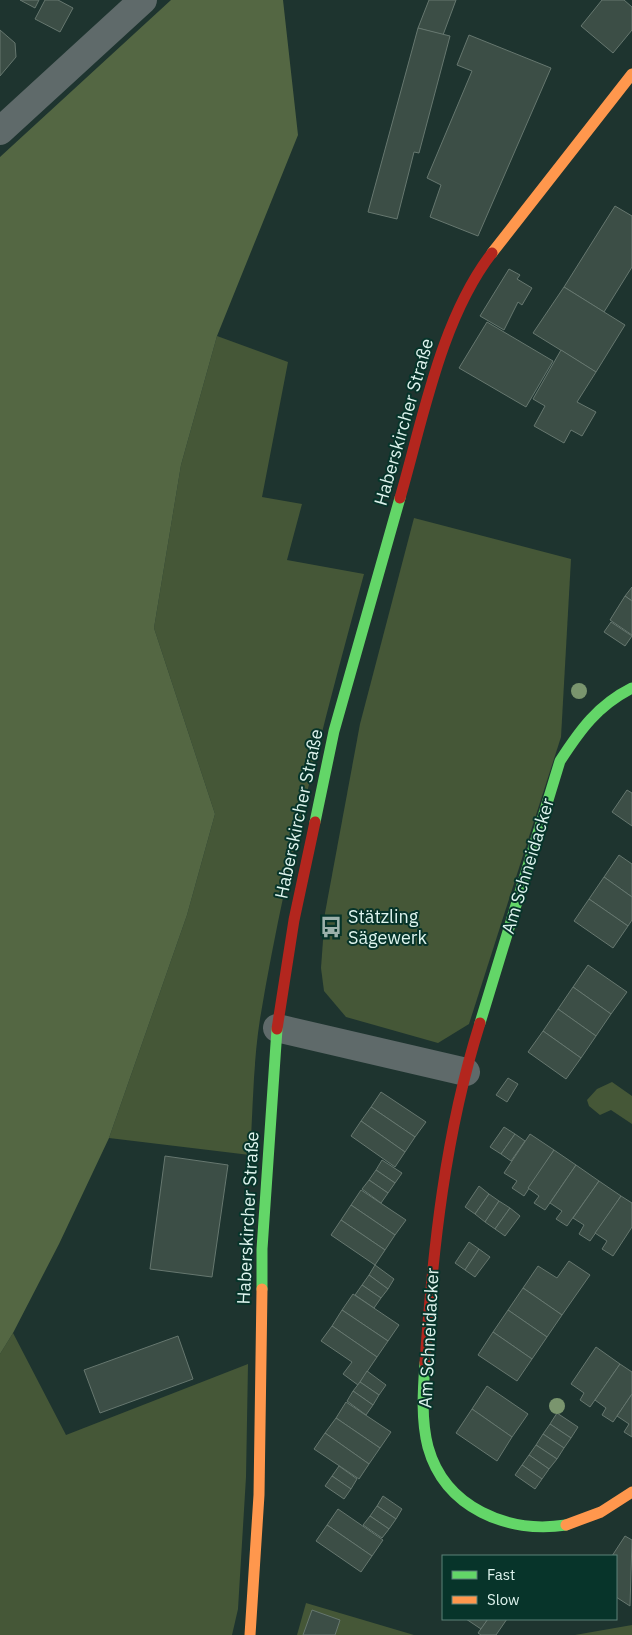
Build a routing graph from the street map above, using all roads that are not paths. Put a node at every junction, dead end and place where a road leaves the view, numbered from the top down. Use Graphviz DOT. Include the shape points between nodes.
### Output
graph roads {
  1 [pos="131,5"];
  2 [pos="632,74"];
  3 [pos="0,131"];
  4 [pos="632,688"];
  5 [pos="276,1028"];
  6 [pos="466,1072"];
  7 [pos="632,1492"];
  8 [pos="250,1635"];
  1 -- 3 [label="street"];
  2 -- 5 [label="street, Haberskircher Straße" via="489,257 461,302 442,352 334,731 294,920"];
  4 -- 6 [label="street, Am Schneidacker" via="618,694 585,721 560,761"];
  5 -- 6 [label="street"];
  5 -- 8 [label="street, Haberskircher Straße" via="262,1249 259,1495"];
  6 -- 7 [label="street, Am Schneidacker" via="449,1156 430,1284 423,1394 433,1460 450,1488 480,1513 504,1524 527,1529 582,1522 614,1506"];
}
